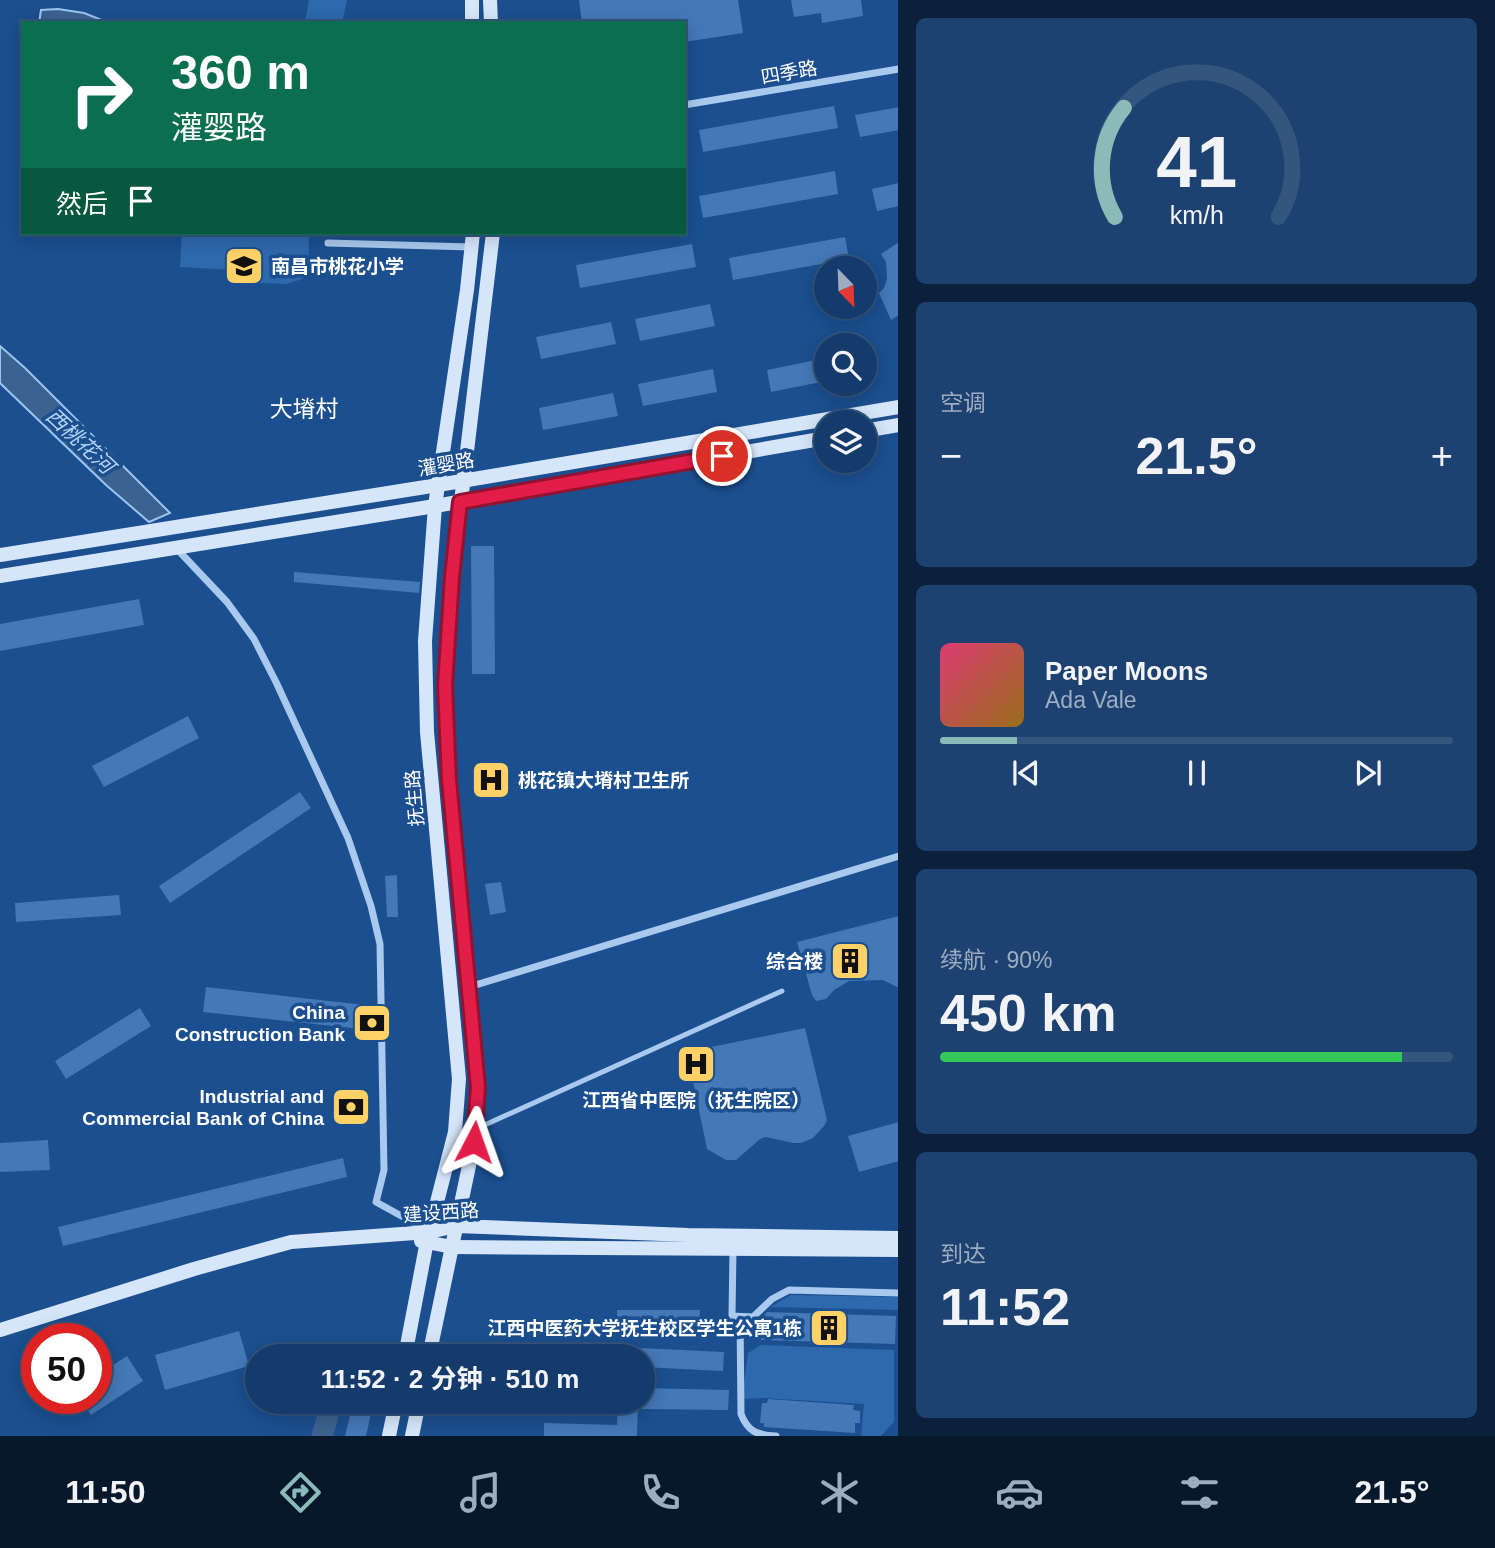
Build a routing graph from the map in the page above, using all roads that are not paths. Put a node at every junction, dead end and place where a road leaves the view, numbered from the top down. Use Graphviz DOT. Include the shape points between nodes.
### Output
graph roads {
  1 [pos="472,0"];
  2 [pos="490,0"];
  3 [pos="472,21"];
  4 [pos="491,21"];
  5 [pos="898,69"];
  6 [pos="686,106"];
  7 [pos="493,235"];
  8 [pos="472,240"];
  9 [pos="328,243"];
  10 [pos="898,407"];
  11 [pos="898,425"];
  12 [pos="877,429"];
  13 [pos="814,440"];
  14 [pos="463,481"];
  15 [pos="438,485"];
  16 [pos="460,502"];
  17 [pos="435,506"];
  18 [pos="176,548"];
  19 [pos="0,555"];
  20 [pos="0,576"];
  21 [pos="898,856"];
  22 [pos="469,987"];
  23 [pos="782,991"];
  24 [pos="475,1129"];
  25 [pos="456,1226"];
  26 [pos="428,1236"];
  27 [pos="898,1238"];
  28 [pos="452,1247"];
  29 [pos="733,1250"];
  30 [pos="898,1250"];
  31 [pos="898,1293"];
  32 [pos="740,1318"];
  33 [pos="0,1330"];
  34 [pos="0,1338"];
  35 [pos="407,1344"];
  36 [pos="432,1344"];
  37 [pos="394,1414"];
  38 [pos="417,1414"];
  39 [pos="389,1436"];
  40 [pos="412,1436"];
  41 [pos="776,1436"];
  1 -- 3 [label="main road"];
  2 -- 4 [label="main road"];
  5 -- 6 [label="street, 四季路"];
  7 -- 14 [label="main road, 抚生路"];
  8 -- 9 [label="street"];
  8 -- 15 [label="main road, 抚生路"];
  10 -- 14 [label="main road, 灌婴路"];
  11 -- 12 [label="main road"];
  13 -- 16 [label="main road, 灌婴路"];
  14 -- 15 [label="main road, 灌婴路"];
  14 -- 16 [label="main road, 抚生路"];
  15 -- 17 [label="main road, 抚生路"];
  15 -- 19 [label="main road, 灌婴路"];
  16 -- 17 [label="main road, 灌婴路"];
  16 -- 22 [label="main road, 抚生路" via="445,686"];
  17 -- 18 [label="main road, 灌婴路"];
  17 -- 26 [label="main road, 抚生路" via="425,640 427,732 459,1079 455,1132"];
  18 -- 20 [label="main road, 灌婴路"];
  18 -- 26 [label="street" via="228,602 254,639 348,838 380,944 384,1170 376,1202"];
  21 -- 22 [label="street"];
  22 -- 24 [label="main road, 抚生路" via="478,1087"];
  23 -- 24 [label="lane"];
  24 -- 25 [label="main road, 抚生路"];
  25 -- 26 [label="main road, 建设西路"];
  25 -- 27 [label="main road, 建设西路"];
  25 -- 28 [label="main road, 抚生路"];
  26 -- 28 [label="main road, 建设西路"];
  26 -- 33 [label="main road, 建设西路" via="290,1242"];
  26 -- 34 [label="main road, 建设西路" via="292,1251"];
  26 -- 35 [label="main road, 抚生路"];
  28 -- 29 [label="main road, 建设西路"];
  28 -- 36 [label="main road, 抚生路"];
  29 -- 30 [label="main road, 建设西路"];
  29 -- 32 [label="street" via="732,1316"];
  31 -- 32 [label="street" via="789,1290 754,1317"];
  32 -- 41 [label="street" via="741,1414 754,1432"];
  37 -- 39 [label="main road"];
  38 -- 40 [label="main road"];
}
